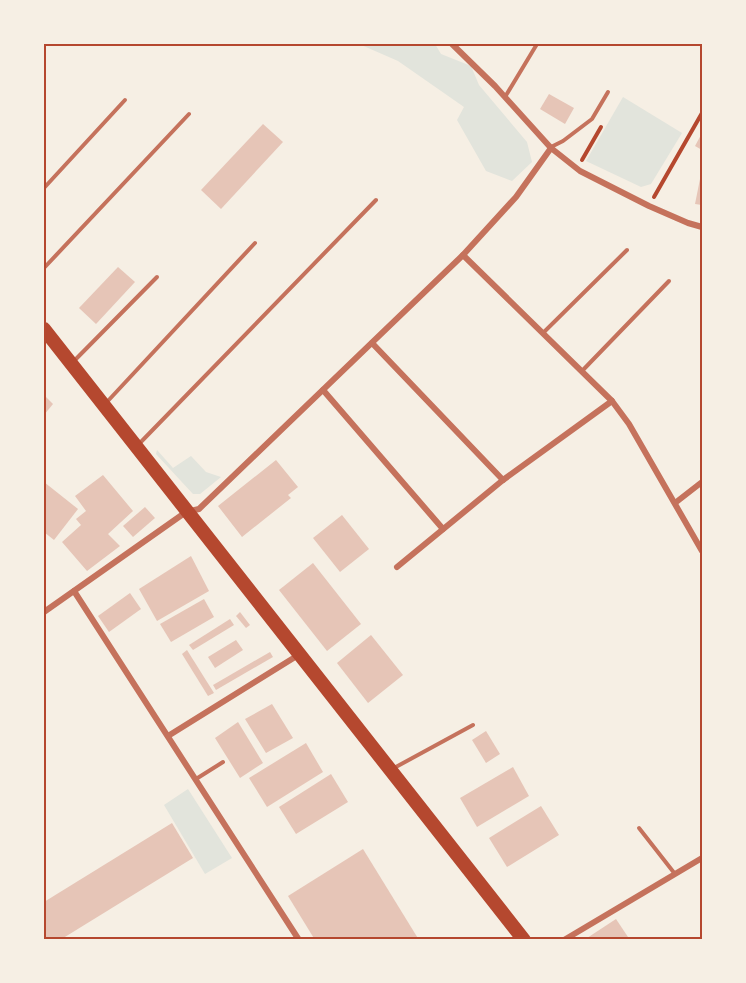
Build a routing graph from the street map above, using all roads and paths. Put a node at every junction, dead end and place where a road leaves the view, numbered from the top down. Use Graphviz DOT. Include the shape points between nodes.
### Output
graph roads {
  1 [pos="452,44"];
  2 [pos="537,44"];
  3 [pos="608,92"];
  4 [pos="506,97"];
  5 [pos="125,100"];
  6 [pos="702,113"];
  7 [pos="189,114"];
  8 [pos="607,118"];
  9 [pos="551,148"];
  10 [pos="577,168"];
  11 [pos="44,188"];
  12 [pos="376,200"];
  13 [pos="649,206"];
  14 [pos="702,227"];
  15 [pos="255,243"];
  16 [pos="627,250"];
  17 [pos="463,255"];
  18 [pos="44,268"];
  19 [pos="157,277"];
  20 [pos="669,280"];
  21 [pos="45,333"];
  22 [pos="543,333"];
  23 [pos="372,343"];
  24 [pos="71,364"];
  25 [pos="581,371"];
  26 [pos="322,390"];
  27 [pos="612,401"];
  28 [pos="103,406"];
  29 [pos="136,447"];
  30 [pos="503,480"];
  31 [pos="702,482"];
  32 [pos="675,503"];
  33 [pos="186,512"];
  34 [pos="442,529"];
  35 [pos="702,551"];
  36 [pos="397,567"];
  37 [pos="74,591"];
  38 [pos="44,611"];
  39 [pos="300,654"];
  40 [pos="473,725"];
  41 [pos="168,736"];
  42 [pos="223,762"];
  43 [pos="391,770"];
  44 [pos="196,779"];
  45 [pos="639,828"];
  46 [pos="702,858"];
  47 [pos="675,874"];
  48 [pos="299,939"];
  49 [pos="524,939"];
  50 [pos="564,939"];
  1 -- 4 [label="street"];
  2 -- 4 [label="lane"];
  3 -- 9 [label="lane" via="592,119"];
  4 -- 9 [label="street"];
  5 -- 11 [label="lane"];
  6 -- 13 [label="path"];
  7 -- 18 [label="lane"];
  8 -- 10 [label="path"];
  9 -- 10 [label="street"];
  9 -- 17 [label="street" via="516,197"];
  10 -- 13 [label="street"];
  12 -- 29 [label="lane"];
  13 -- 14 [label="street"];
  15 -- 28 [label="lane"];
  16 -- 22 [label="lane"];
  17 -- 22 [label="street"];
  17 -- 23 [label="street"];
  19 -- 24 [label="lane"];
  20 -- 25 [label="lane"];
  21 -- 24 [label="main road"];
  22 -- 25 [label="street"];
  23 -- 26 [label="street"];
  23 -- 30 [label="street"];
  24 -- 28 [label="main road"];
  25 -- 27 [label="street"];
  26 -- 33 [label="street" via="200,509"];
  26 -- 34 [label="street"];
  27 -- 30 [label="street"];
  27 -- 32 [label="street" via="630,424"];
  28 -- 29 [label="main road"];
  29 -- 33 [label="main road"];
  30 -- 34 [label="street"];
  31 -- 32 [label="street"];
  32 -- 35 [label="street"];
  33 -- 37 [label="street"];
  33 -- 39 [label="main road"];
  34 -- 36 [label="street"];
  37 -- 38 [label="street"];
  37 -- 41 [label="street"];
  39 -- 41 [label="street"];
  39 -- 43 [label="main road"];
  40 -- 43 [label="lane"];
  41 -- 44 [label="street"];
  42 -- 44 [label="lane"];
  43 -- 49 [label="main road"];
  44 -- 48 [label="street"];
  45 -- 47 [label="lane"];
  46 -- 47 [label="street"];
  47 -- 50 [label="street"];
}
